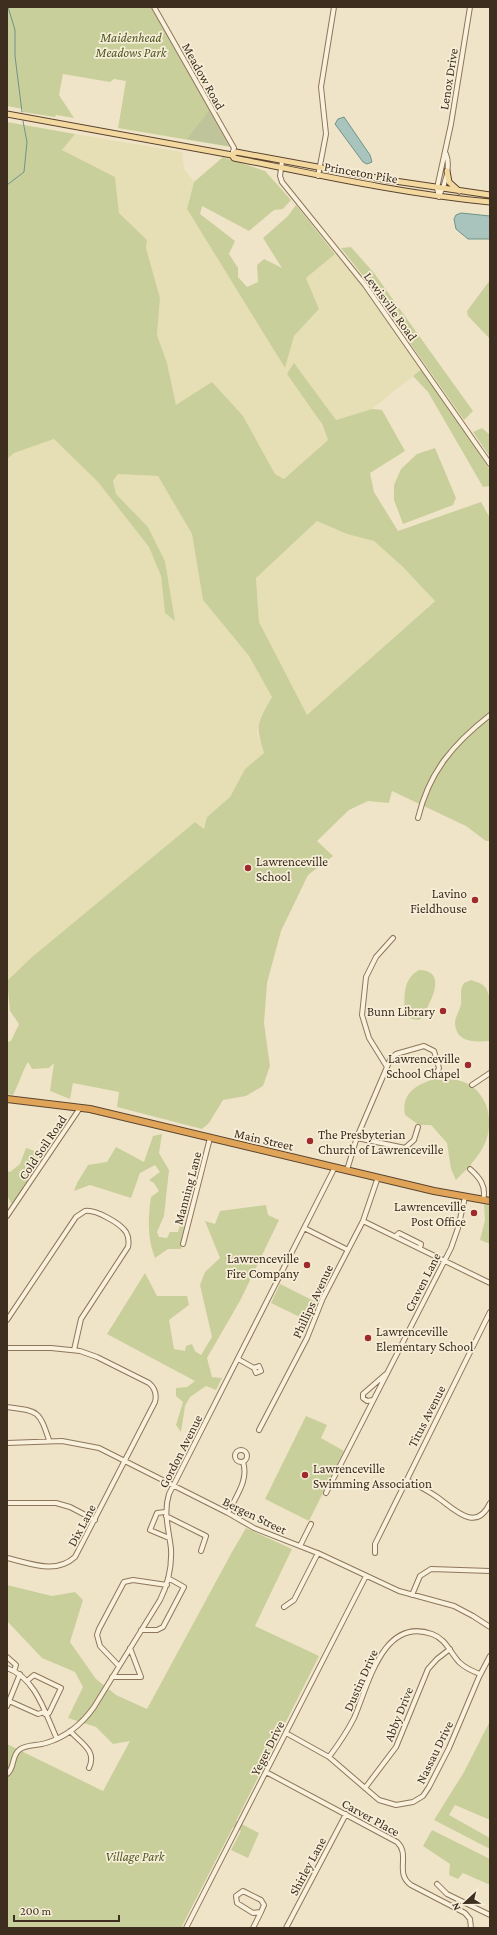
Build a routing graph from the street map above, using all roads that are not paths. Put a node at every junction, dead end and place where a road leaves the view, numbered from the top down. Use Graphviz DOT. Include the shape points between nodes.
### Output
graph roads {
  1 [pos="154,7"];
  2 [pos="334,7"];
  3 [pos="470,7"];
  4 [pos="7,114"];
  5 [pos="446,154"];
  6 [pos="232,155"];
  7 [pos="282,161"];
  8 [pos="320,168"];
  9 [pos="280,169"];
  10 [pos="447,171"];
  11 [pos="318,176"];
  12 [pos="440,188"];
  13 [pos="459,191"];
  14 [pos="490,195"];
  15 [pos="439,197"];
  16 [pos="490,202"];
  17 [pos="490,464"];
  18 [pos="490,715"];
  19 [pos="418,818"];
  20 [pos="393,938"];
  21 [pos="387,1067"];
  22 [pos="490,1073"];
  23 [pos="435,1077"];
  24 [pos="472,1085"];
  25 [pos="7,1099"];
  26 [pos="80,1108"];
  27 [pos="418,1128"];
  28 [pos="210,1138"];
  29 [pos="356,1138"];
  30 [pos="335,1167"];
  31 [pos="470,1168"];
  32 [pos="347,1170"];
  33 [pos="378,1177"];
  34 [pos="464,1197"];
  35 [pos="483,1200"];
  36 [pos="490,1202"];
  37 [pos="7,1216"];
  38 [pos="363,1221"];
  39 [pos="304,1228"];
  40 [pos="183,1244"];
  41 [pos="348,1250"];
  42 [pos="445,1260"];
  43 [pos="490,1283"];
  44 [pos="490,1312"];
  45 [pos="7,1320"];
  46 [pos="7,1348"];
  47 [pos="74,1350"];
  48 [pos="238,1359"];
  49 [pos="254,1368"];
  50 [pos="387,1372"];
  51 [pos="373,1400"];
  52 [pos="7,1407"];
  53 [pos="259,1430"];
  54 [pos="49,1440"];
  55 [pos="7,1443"];
  56 [pos="126,1461"];
  57 [pos="243,1462"];
  58 [pos="407,1480"];
  59 [pos="173,1485"];
  60 [pos="326,1493"];
  61 [pos="7,1503"];
  62 [pos="490,1503"];
  63 [pos="228,1512"];
  64 [pos="166,1514"];
  65 [pos="95,1520"];
  66 [pos="311,1524"];
  67 [pos="169,1538"];
  68 [pos="300,1546"];
  69 [pos="201,1551"];
  70 [pos="318,1553"];
  71 [pos="375,1553"];
  72 [pos="7,1558"];
  73 [pos="490,1571"];
  74 [pos="366,1576"];
  75 [pos="168,1578"];
  76 [pos="166,1585"];
  77 [pos="412,1595"];
  78 [pos="284,1607"];
  79 [pos="490,1627"];
  80 [pos="141,1630"];
  81 [pos="130,1648"];
  82 [pos="450,1649"];
  83 [pos="490,1656"];
  84 [pos="7,1657"];
  85 [pos="119,1666"];
  86 [pos="7,1668"];
  87 [pos="14,1671"];
  88 [pos="20,1674"];
  89 [pos="480,1674"];
  90 [pos="112,1677"];
  91 [pos="27,1680"];
  92 [pos="9,1701"];
  93 [pos="7,1706"];
  94 [pos="45,1713"];
  95 [pos="70,1731"];
  96 [pos="286,1733"];
  97 [pos="57,1739"];
  98 [pos="329,1757"];
  99 [pos="89,1768"];
  100 [pos="266,1772"];
  101 [pos="7,1774"];
  102 [pos="365,1788"];
  103 [pos="346,1814"];
  104 [pos="437,1884"];
  105 [pos="261,1912"];
  106 [pos="490,1915"];
  107 [pos="186,1928"];
  108 [pos="253,1928"];
  109 [pos="286,1928"];
  110 [pos="471,1928"];
  1 -- 6 [label="street, Meadow Road" via="234,148"];
  2 -- 8 [label="street" via="321,87 326,134"];
  3 -- 5 [label="street, Lenox Drive"];
  4 -- 6 [label="main road, Princeton Pike"];
  5 -- 10 [label="street, Lenox Drive"];
  5 -- 12 [label="street, Lenox Drive" via="443,157"];
  6 -- 7 [label="main road, Princeton Pike" via="236,152"];
  6 -- 9 [label="main road, Princeton Pike" via="234,158"];
  7 -- 8 [label="main road, Princeton Pike"];
  7 -- 9 [label="street"];
  8 -- 11 [label="street"];
  8 -- 12 [label="main road, Princeton Pike"];
  9 -- 11 [label="main road, Princeton Pike"];
  9 -- 17 [label="street, Lewisville Road" via="282,182 365,285"];
  10 -- 12 [label="street, Lenox Drive"];
  10 -- 13 [label="main road" via="449,182"];
  11 -- 15 [label="main road, Princeton Pike"];
  12 -- 13 [label="main road, Princeton Pike"];
  12 -- 15 [label="street, Lenox Drive"];
  13 -- 14 [label="main road, Princeton Pike"];
  15 -- 16 [label="main road, Princeton Pike"];
  18 -- 19 [label="street" via="466,735 442,761 422,801"];
  20 -- 21 [label="street" via="376,957 366,977 362,1015 370,1038"];
  21 -- 23 [label="street" via="396,1054 424,1046 434,1050 439,1068"];
  21 -- 29 [label="street"];
  22 -- 24 [label="street"];
  25 -- 26 [label="highway, Main Street"];
  26 -- 28 [label="highway, Main Street"];
  26 -- 37 [label="street, Cold Soil Road"];
  27 -- 29 [label="street" via="414,1140 405,1148"];
  28 -- 30 [label="highway, Main Street"];
  28 -- 40 [label="street, Manning Lane"];
  29 -- 32 [label="street"];
  30 -- 32 [label="highway, Main Street"];
  30 -- 39 [label="street, Gordon Avenue"];
  31 -- 35 [label="street" via="480,1178 484,1190"];
  32 -- 33 [label="highway, Main Street"];
  33 -- 34 [label="highway, Main Street"];
  33 -- 38 [label="street, Phillips Avenue"];
  34 -- 35 [label="highway, Main Street"];
  34 -- 42 [label="street, Craven Lane" via="458,1228"];
  35 -- 36 [label="highway, Main Street"];
  38 -- 41 [label="street, Phillips Avenue"];
  38 -- 42 [label="street"];
  39 -- 41 [label="street"];
  39 -- 48 [label="street, Gordon Avenue"];
  41 -- 53 [label="street, Phillips Avenue" via="323,1298 307,1338"];
  42 -- 43 [label="street"];
  42 -- 50 [label="street, Craven Lane"];
  44 -- 58 [label="street, Titus Avenue"];
  45 -- 47 [label="street" via="76,1217 85,1211 96,1211 123,1228 127,1235 128,1248 84,1314"];
  46 -- 47 [label="street"];
  47 -- 56 [label="street, Dix Lane" via="97,1357 149,1383 154,1388 155,1402"];
  48 -- 49 [label="street"];
  48 -- 59 [label="street, Gordon Avenue"];
  50 -- 51 [label="street, Craven Lane"];
  50 -- 51 [label="street, Craven Lane" via="362,1396 369,1402"];
  51 -- 60 [label="street, Craven Lane"];
  52 -- 54 [label="street" via="36,1413 43,1422"];
  54 -- 55 [label="street, Bergen Street"];
  54 -- 56 [label="street, Bergen Street" via="87,1445"];
  56 -- 59 [label="street, Bergen Street"];
  56 -- 65 [label="street, Dix Lane"];
  57 -- 63 [label="street" via="245,1478"];
  58 -- 62 [label="street" via="437,1497 463,1517 479,1516 486,1511"];
  58 -- 71 [label="street, Titus Avenue" via="375,1544"];
  59 -- 63 [label="street, Bergen Street"];
  59 -- 64 [label="street, Gordon Avenue" via="167,1500"];
  61 -- 65 [label="street" via="56,1503"];
  63 -- 68 [label="street, Bergen Street" via="254,1528"];
  64 -- 67 [label="street, Gordon Avenue"];
  64 -- 67 [label="street" via="157,1514 150,1530"];
  64 -- 69 [label="street" via="206,1536"];
  65 -- 72 [label="street, Dix Lane" via="78,1552 62,1565 46,1567"];
  66 -- 68 [label="street"];
  67 -- 75 [label="street, Gordon Avenue" via="171,1560"];
  68 -- 70 [label="street, Bergen Street"];
  70 -- 74 [label="street, Bergen Street"];
  70 -- 78 [label="street" via="294,1600"];
  73 -- 77 [label="street" via="431,1569 420,1576"];
  74 -- 77 [label="street, Bergen Street"];
  74 -- 96 [label="street, Yeger Drive"];
  75 -- 76 [label="street, Gordon Avenue"];
  75 -- 80 [label="street" via="184,1587 163,1626 157,1630"];
  76 -- 80 [label="street, Gordon Avenue" via="160,1600"];
  76 -- 85 [label="street" via="130,1580 121,1585 97,1635 100,1646"];
  77 -- 79 [label="street, Bergen Street" via="454,1606"];
  80 -- 81 [label="street, Gordon Avenue"];
  81 -- 85 [label="street, Gordon Avenue"];
  81 -- 90 [label="street" via="141,1677"];
  82 -- 89 [label="street, Dustin Drive" via="462,1665"];
  82 -- 98 [label="street, Dustin Drive" via="440,1638 426,1632 408,1633 391,1642 380,1656 347,1732"];
  82 -- 102 [label="street, Abby Drive" via="428,1669 396,1746"];
  83 -- 89 [label="street, Nassau Drive"];
  84 -- 87 [label="street" via="16,1665"];
  85 -- 90 [label="street, Gordon Avenue"];
  86 -- 87 [label="street"];
  87 -- 88 [label="street"];
  88 -- 91 [label="street"];
  88 -- 92 [label="street"];
  89 -- 102 [label="street, Nassau Drive" via="449,1748 430,1787 422,1796 407,1804 390,1805 379,1800"];
  90 -- 95 [label="street, Gordon Avenue" via="89,1714"];
  91 -- 94 [label="street"];
  91 -- 94 [label="street" via="34,1675 61,1688 49,1713"];
  92 -- 93 [label="street"];
  92 -- 94 [label="street" via="38,1714"];
  94 -- 97 [label="street"];
  95 -- 97 [label="street, Gordon Avenue"];
  95 -- 99 [label="street" via="92,1755"];
  96 -- 98 [label="street, Nassau Drive"];
  96 -- 100 [label="street, Yeger Drive"];
  97 -- 101 [label="street, Gordon Avenue" via="20,1750"];
  98 -- 102 [label="street, Nassau Drive"];
  100 -- 103 [label="street, Carver Place"];
  100 -- 107 [label="street, Yeger Drive"];
  103 -- 109 [label="street, Shirley Lane"];
  103 -- 110 [label="street, Carver Place" via="397,1842 403,1852 401,1870 410,1886 465,1913 470,1919"];
  104 -- 106 [label="street" via="447,1894"];
  105 -- 105 [label="street" via="264,1905 261,1900 246,1892 238,1894 236,1901 239,1905 253,1913"];
  105 -- 108 [label="street"];
}
